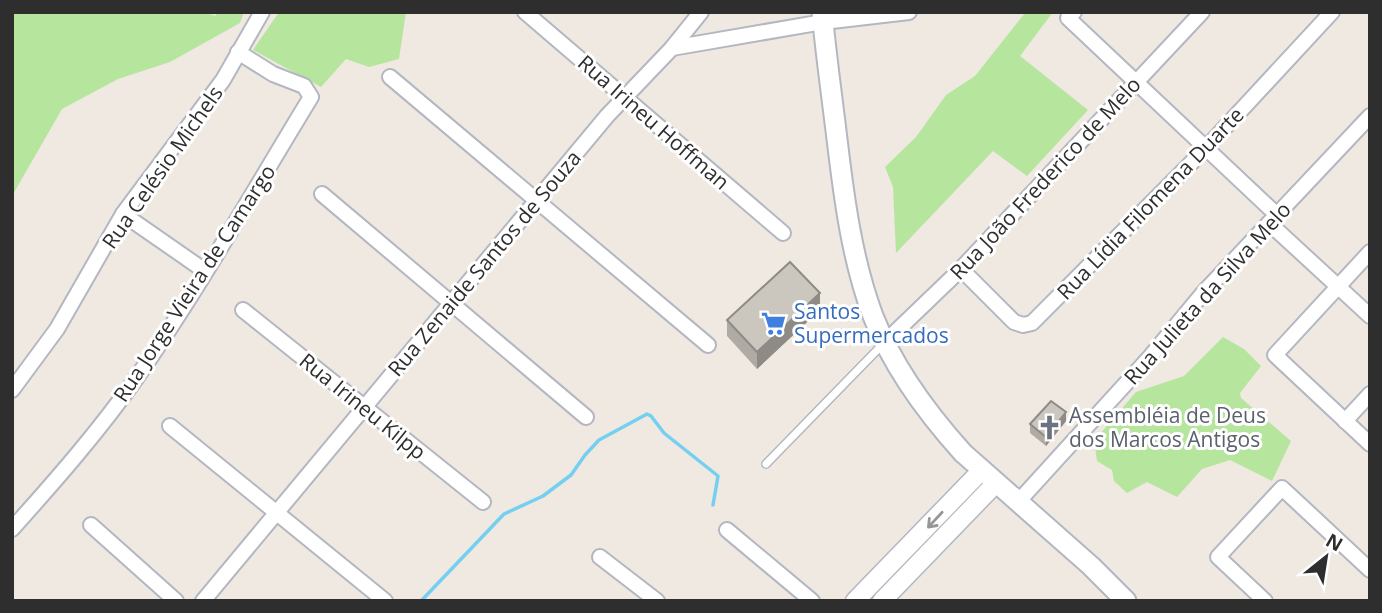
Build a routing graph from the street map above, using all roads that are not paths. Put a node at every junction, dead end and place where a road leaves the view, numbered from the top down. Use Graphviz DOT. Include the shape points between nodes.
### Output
graph roads {
  1 [pos="262,12"];
  2 [pos="525,12"];
  3 [pos="701,12"];
  4 [pos="909,12"];
  5 [pos="1202,12"];
  6 [pos="1332,12"];
  7 [pos="1071,15"];
  8 [pos="822,17"];
  9 [pos="672,48"];
  10 [pos="238,52"];
  11 [pos="390,77"];
  12 [pos="1136,82"];
  13 [pos="624,96"];
  14 [pos="1370,116"];
  15 [pos="1206,148"];
  16 [pos="322,194"];
  17 [pos="537,200"];
  18 [pos="122,214"];
  19 [pos="1273,219"];
  20 [pos="783,233"];
  21 [pos="1370,252"];
  22 [pos="961,269"];
  23 [pos="205,271"];
  24 [pos="1338,287"];
  25 [pos="452,301"];
  26 [pos="243,310"];
  27 [pos="1370,316"];
  28 [pos="885,342"];
  29 [pos="708,345"];
  30 [pos="12,390"];
  31 [pos="1370,394"];
  32 [pos="363,407"];
  33 [pos="586,417"];
  34 [pos="1345,421"];
  35 [pos="170,426"];
  36 [pos="1370,444"];
  37 [pos="766,464"];
  38 [pos="989,477"];
  39 [pos="483,502"];
  40 [pos="1017,503"];
  41 [pos="275,513"];
  42 [pos="90,525"];
  43 [pos="12,529"];
  44 [pos="727,530"];
  45 [pos="600,557"];
  46 [pos="1370,570"];
  47 [pos="1125,599"];
  48 [pos="176,601"];
  49 [pos="203,601"];
  50 [pos="386,601"];
  51 [pos="657,601"];
  52 [pos="812,601"];
  53 [pos="855,601"];
  54 [pos="882,601"];
  55 [pos="1265,601"];
  1 -- 10 [label="street, Rua Celésio Michels"];
  2 -- 13 [label="street, Rua Irineu Hoffman"];
  3 -- 9 [label="street, Rua Zenaide Santos de Souza"];
  4 -- 8 [label="street"];
  5 -- 12 [label="street, Rua João Frederico de Melo"];
  6 -- 15 [label="street, Rua Lídia Filomena Duarte"];
  7 -- 12 [label="street"];
  8 -- 9 [label="street"];
  8 -- 28 [label="main road" via="855,254"];
  9 -- 13 [label="street, Rua Zenaide Santos de Souza"];
  10 -- 18 [label="street, Rua Celésio Michels" via="223,80"];
  10 -- 23 [label="street, Rua Jorge Vieira de Camargo" via="273,74 304,86 311,97"];
  11 -- 17 [label="street"];
  12 -- 15 [label="street"];
  12 -- 22 [label="street, Rua João Frederico de Melo"];
  13 -- 17 [label="street, Rua Zenaide Santos de Souza"];
  13 -- 20 [label="street, Rua Irineu Hoffman"];
  14 -- 19 [label="street, Rua Julieta da Silva Melo"];
  15 -- 19 [label="street"];
  15 -- 22 [label="street, Rua Lídia Filomena Duarte" via="1032,323 1014,323"];
  16 -- 25 [label="street"];
  17 -- 25 [label="street, Rua Zenaide Santos de Souza"];
  17 -- 29 [label="street"];
  18 -- 23 [label="street"];
  18 -- 30 [label="street, Rua Celésio Michels" via="57,329"];
  19 -- 24 [label="street"];
  19 -- 40 [label="street, Rua Julieta da Silva Melo"];
  21 -- 24 [label="street"];
  22 -- 28 [label="street, Rua João Frederico de Melo"];
  23 -- 43 [label="street, Rua Jorge Vieira de Camargo" via="118,403"];
  24 -- 27 [label="street"];
  24 -- 34 [label="street" via="1275,355"];
  25 -- 32 [label="street, Rua Zenaide Santos de Souza"];
  25 -- 33 [label="street"];
  26 -- 32 [label="street, Rua Irineu Kilpp"];
  28 -- 37 [label="lane"];
  28 -- 38 [label="main road" via="920,400"];
  31 -- 34 [label="street"];
  32 -- 39 [label="street, Rua Irineu Kilpp"];
  32 -- 41 [label="street, Rua Zenaide Santos de Souza"];
  34 -- 36 [label="street"];
  35 -- 41 [label="street"];
  38 -- 40 [label="main road"];
  38 -- 53 [label="street, one-way"];
  38 -- 54 [label="street"];
  40 -- 47 [label="main road"];
  41 -- 49 [label="street, Rua Zenaide Santos de Souza"];
  41 -- 50 [label="street"];
  42 -- 48 [label="street"];
  44 -- 52 [label="street"];
  45 -- 51 [label="street"];
  46 -- 55 [label="street" via="1282,488 1218,557"];
}
